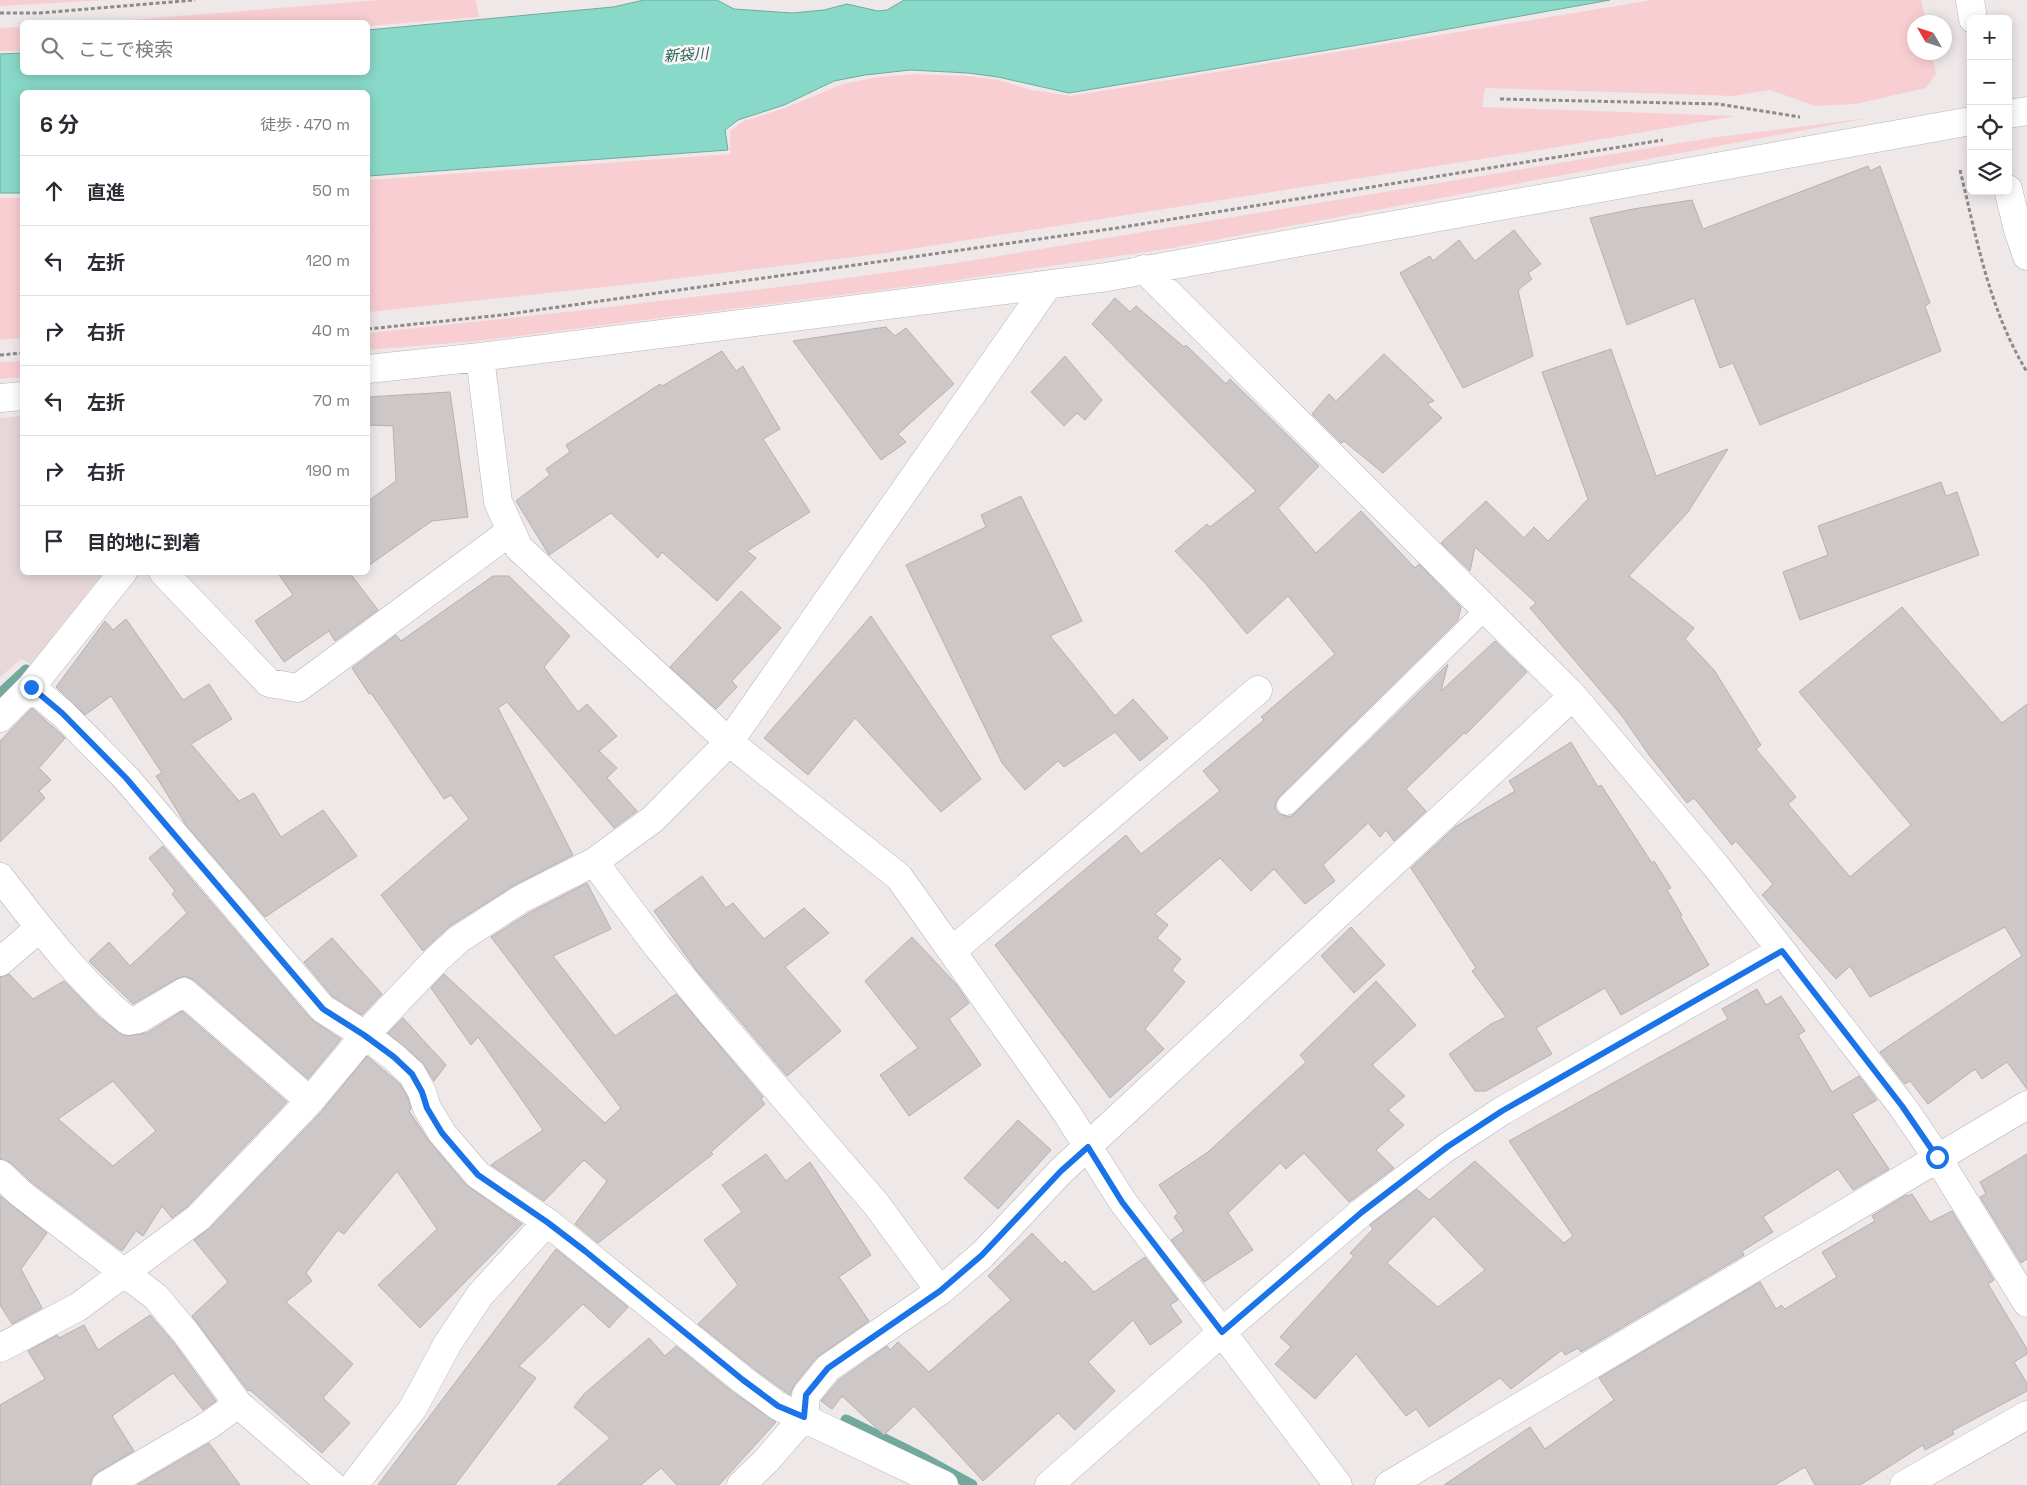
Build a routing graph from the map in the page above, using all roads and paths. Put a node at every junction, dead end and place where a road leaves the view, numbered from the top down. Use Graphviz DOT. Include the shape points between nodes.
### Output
graph roads {
  1 [pos="195,0"];
  2 [pos="1970,0"];
  3 [pos="0,13"];
  4 [pos="1972,15"];
  5 [pos="1500,99"];
  6 [pos="2027,111"];
  7 [pos="2012,113"];
  8 [pos="1783,120"];
  9 [pos="1967,122"];
  10 [pos="1666,139"];
  11 [pos="1960,170"];
  12 [pos="2009,195"];
  13 [pos="2027,256"];
  14 [pos="1144,269"];
  15 [pos="1048,285"];
  16 [pos="370,329"];
  17 [pos="20,353"];
  18 [pos="0,355"];
  19 [pos="480,357"];
  20 [pos="370,369"];
  21 [pos="2027,372"];
  22 [pos="20,396"];
  23 [pos="0,398"];
  24 [pos="511,531"];
  25 [pos="121,575"];
  26 [pos="166,575"];
  27 [pos="1486,610"];
  28 [pos="31,687"];
  29 [pos="1258,690"];
  30 [pos="1573,696"];
  31 [pos="0,718"];
  32 [pos="728,742"];
  33 [pos="1286,805"];
  34 [pos="594,862"];
  35 [pos="0,877"];
  36 [pos="39,928"];
  37 [pos="952,951"];
  38 [pos="1782,951"];
  39 [pos="0,962"];
  40 [pos="364,1035"];
  41 [pos="310,1101"];
  42 [pos="2027,1105"];
  43 [pos="1088,1147"];
  44 [pos="1937,1157"];
  45 [pos="0,1174"];
  46 [pos="547,1222"];
  47 [pos="126,1273"];
  48 [pos="940,1291"];
  49 [pos="2027,1303"];
  50 [pos="1222,1332"];
  51 [pos="0,1348"];
  52 [pos="238,1404"];
  53 [pos="2027,1415"];
  54 [pos="804,1417"];
  55 [pos="106,1485"];
  56 [pos="332,1485"];
  57 [pos="354,1485"];
  58 [pos="740,1485"];
  59 [pos="944,1485"];
  60 [pos="1049,1485"];
  61 [pos="1338,1485"];
  62 [pos="1389,1485"];
  63 [pos="1904,1485"];
  1 -- 3 [label="path" via="40,13"];
  2 -- 4 [label="main road"];
  5 -- 8 [label="path" via="1718,104 1803,117"];
  6 -- 7 [label="main road"];
  9 -- 14 [label="main road"];
  10 -- 16 [label="path" via="1098,230 502,315"];
  11 -- 21 [label="path" via="1989,290 2011,346"];
  12 -- 13 [label="main road"];
  14 -- 15 [label="main road" via="1106,278"];
  14 -- 27 [label="main road"];
  15 -- 19 [label="main road"];
  15 -- 32 [label="main road"];
  17 -- 18 [label="path"];
  19 -- 20 [label="main road"];
  19 -- 24 [label="main road" via="498,502"];
  22 -- 23 [label="main road"];
  24 -- 26 [label="main road" via="298,688 268,683"];
  24 -- 32 [label="main road" via="518,548"];
  25 -- 28 [label="main road"];
  27 -- 30 [label="main road"];
  27 -- 33 [label="lane"];
  28 -- 31 [label="main road"];
  28 -- 40 [label="main road" via="62,713 126,778 323,1009"];
  29 -- 37 [label="main road"];
  30 -- 38 [label="main road" via="1716,866"];
  30 -- 43 [label="main road"];
  32 -- 34 [label="main road" via="653,819"];
  32 -- 37 [label="main road" via="899,877"];
  34 -- 40 [label="main road" via="521,899 459,939"];
  34 -- 48 [label="main road" via="703,1003 876,1204"];
  35 -- 36 [label="main road"];
  36 -- 39 [label="main road"];
  36 -- 41 [label="main road" via="109,1006 128,1021 139,1019 184,992"];
  37 -- 43 [label="main road"];
  38 -- 44 [label="main road" via="1902,1106"];
  38 -- 50 [label="main road" via="1502,1111 1447,1147 1362,1212"];
  40 -- 41 [label="main road"];
  40 -- 46 [label="main road" via="412,1074 442,1133 478,1175"];
  41 -- 47 [label="main road" via="198,1218"];
  42 -- 44 [label="main road"];
  43 -- 48 [label="main road" via="982,1255"];
  43 -- 50 [label="main road" via="1122,1202"];
  44 -- 49 [label="main road"];
  44 -- 62 [label="main road"];
  45 -- 47 [label="main road" via="20,1193"];
  46 -- 54 [label="main road" via="743,1380 778,1406"];
  46 -- 57 [label="main road" via="480,1295 448,1343 413,1408"];
  47 -- 51 [label="main road" via="78,1307"];
  47 -- 52 [label="main road" via="156,1297"];
  48 -- 54 [label="main road" via="828,1368 806,1395"];
  50 -- 60 [label="main road"];
  50 -- 61 [label="main road"];
  52 -- 55 [label="main road" via="209,1425"];
  52 -- 56 [label="main road"];
  53 -- 63 [label="main road"];
  54 -- 58 [label="main road"];
  54 -- 59 [label="main road"];
}
